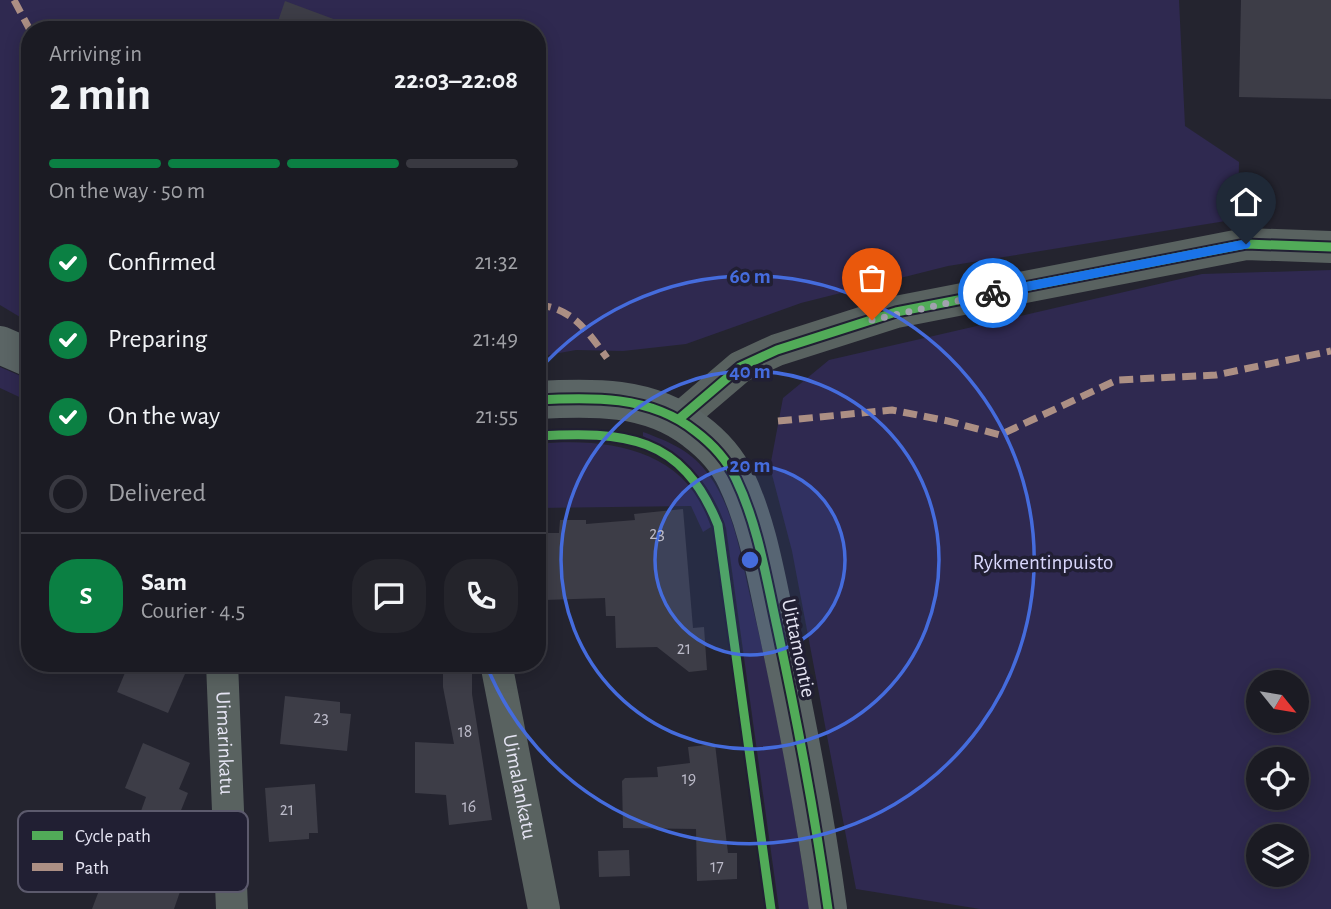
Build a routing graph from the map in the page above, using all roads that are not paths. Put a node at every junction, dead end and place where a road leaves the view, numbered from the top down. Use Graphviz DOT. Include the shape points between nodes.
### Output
graph roads {
  1 [pos="1331,247"];
  2 [pos="0,345"];
  3 [pos="21,354"];
  4 [pos="546,400"];
  5 [pos="679,419"];
  6 [pos="222,672"];
  7 [pos="498,672"];
  8 [pos="228,811"];
  9 [pos="544,909"];
  10 [pos="828,909"];
  1 -- 5 [label="street" via="1246,244 896,312 777,350 740,367"];
  2 -- 3 [label="street"];
  4 -- 5 [label="street, Uittamontie" via="607,399"];
  5 -- 10 [label="street, Uittamontie" via="729,466 759,543 817,828"];
  6 -- 8 [label="street, Uimarinkatu"];
  7 -- 9 [label="street, Uimalankatu"];
}
